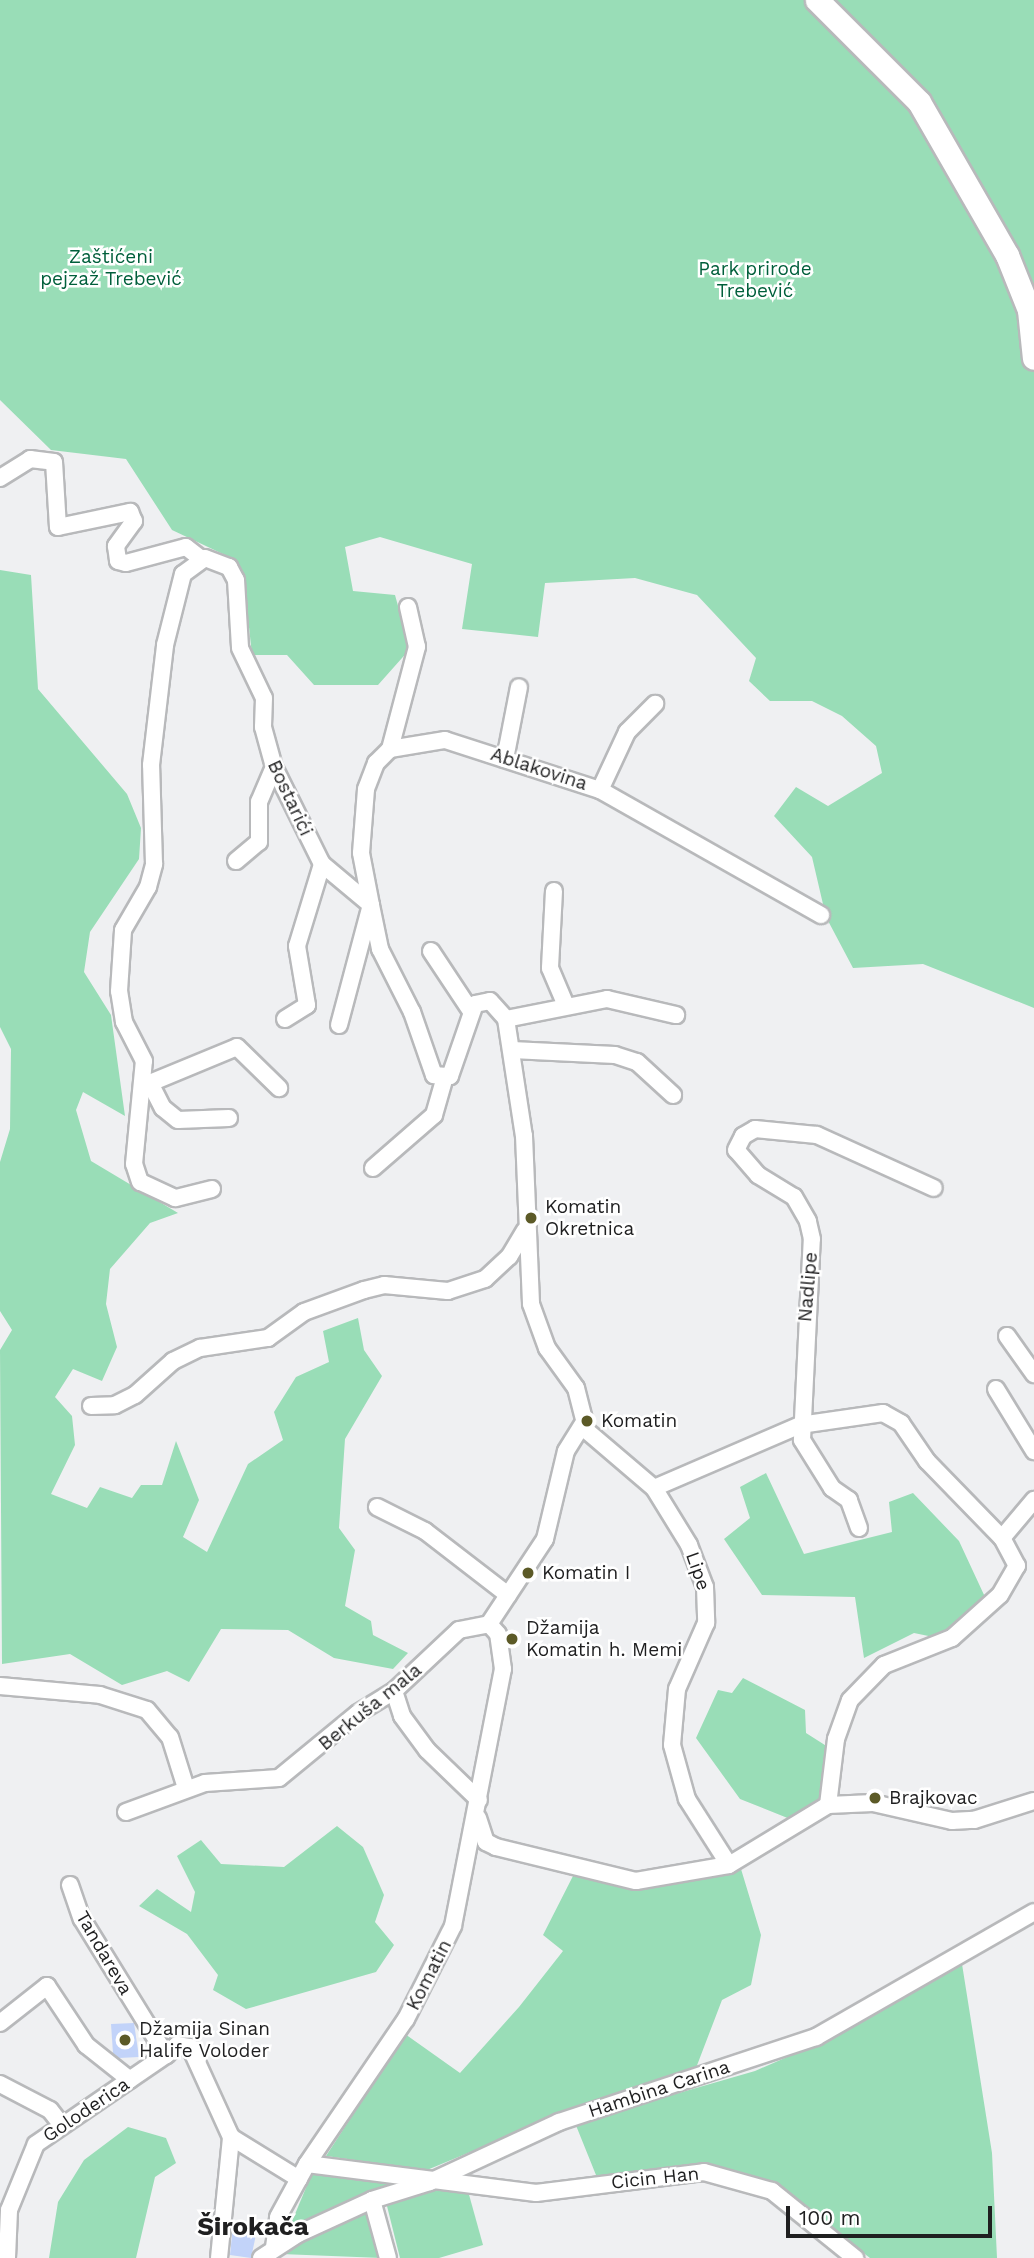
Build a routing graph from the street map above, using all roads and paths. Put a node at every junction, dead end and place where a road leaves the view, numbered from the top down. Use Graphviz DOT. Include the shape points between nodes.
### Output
graph roads {
  1 [pos="817,0"];
  2 [pos="1034,358"];
  3 [pos="0,478"];
  4 [pos="200,558"];
  5 [pos="408,607"];
  6 [pos="519,687"];
  7 [pos="655,704"];
  8 [pos="390,749"];
  9 [pos="505,759"];
  10 [pos="274,767"];
  11 [pos="600,790"];
  12 [pos="236,861"];
  13 [pos="322,864"];
  14 [pos="554,891"];
  15 [pos="372,905"];
  16 [pos="821,915"];
  17 [pos="431,950"];
  18 [pos="565,1004"];
  19 [pos="470,1010"];
  20 [pos="676,1015"];
  21 [pos="285,1019"];
  22 [pos="506,1019"];
  23 [pos="340,1025"];
  24 [pos="512,1050"];
  25 [pos="444,1080"];
  26 [pos="146,1085"];
  27 [pos="279,1088"];
  28 [pos="673,1095"];
  29 [pos="229,1118"];
  30 [pos="373,1168"];
  31 [pos="933,1188"];
  32 [pos="212,1189"];
  33 [pos="526,1228"];
  34 [pos="1007,1336"];
  35 [pos="1034,1374"];
  36 [pos="996,1389"];
  37 [pos="91,1406"];
  38 [pos="583,1424"];
  39 [pos="800,1426"];
  40 [pos="1034,1451"];
  41 [pos="654,1488"];
  42 [pos="1034,1500"];
  43 [pos="377,1507"];
  44 [pos="859,1528"];
  45 [pos="1002,1538"];
  46 [pos="508,1595"];
  47 [pos="489,1624"];
  48 [pos="0,1686"];
  49 [pos="394,1691"];
  50 [pos="186,1788"];
  51 [pos="1034,1801"];
  52 [pos="828,1805"];
  53 [pos="478,1806"];
  54 [pos="126,1812"];
  55 [pos="729,1865"];
  56 [pos="70,1885"];
  57 [pos="1034,1912"];
  58 [pos="0,2023"];
  59 [pos="166,2055"];
  60 [pos="130,2080"];
  61 [pos="0,2084"];
  62 [pos="60,2123"];
  63 [pos="231,2137"];
  64 [pos="307,2164"];
  65 [pos="299,2179"];
  66 [pos="430,2182"];
  67 [pos="372,2200"];
  68 [pos="4,2212"];
  69 [pos="267,2252"];
  70 [pos="7,2258"];
  71 [pos="219,2258"];
  72 [pos="388,2258"];
  73 [pos="855,2258"];
  1 -- 2 [label="main road" via="919,103 1007,255 1029,310"];
  3 -- 4 [label="street, Bostarići" via="30,458 54,462 57,525 130,512 134,521 116,546 118,561 126,564 186,547"];
  4 -- 10 [label="street, Bostarići" via="219,560 236,580 240,648 264,698 263,727"];
  4 -- 26 [label="street" via="180,581 162,670 149,801 154,864 121,941 119,991 124,1022 144,1061"];
  5 -- 8 [label="street" via="417,647"];
  6 -- 9 [label="street"];
  7 -- 11 [label="street" via="627,732"];
  8 -- 9 [label="street, Ablakovina" via="445,740"];
  8 -- 15 [label="street" via="376,762 366,789 361,853"];
  9 -- 11 [label="street, Ablakovina"];
  10 -- 12 [label="street" via="259,802 259,842"];
  10 -- 13 [label="street, Bostarići"];
  11 -- 16 [label="street, Ablakovina"];
  13 -- 15 [label="street, Bostarići"];
  13 -- 21 [label="street" via="297,946 307,1005"];
  14 -- 18 [label="street" via="550,968"];
  15 -- 23 [label="street"];
  15 -- 25 [label="street" via="380,949 412,1012 431,1069"];
  17 -- 19 [label="street"];
  18 -- 20 [label="street" via="607,999"];
  18 -- 22 [label="street"];
  19 -- 22 [label="street" via="490,1001"];
  19 -- 25 [label="street" via="454,1070"];
  22 -- 24 [label="street"];
  24 -- 28 [label="street" via="615,1055 637,1062"];
  24 -- 33 [label="street" via="524,1136"];
  25 -- 30 [label="street" via="434,1115"];
  26 -- 27 [label="street" via="237,1047"];
  26 -- 29 [label="street" via="178,1120"];
  26 -- 32 [label="street" via="134,1164 140,1182 175,1198"];
  31 -- 39 [label="street, Nadlipe" via="817,1135 755,1129 737,1144 740,1159 794,1198 813,1239"];
  33 -- 37 [label="street" via="509,1257 485,1279 448,1290 384,1285 364,1290 304,1312 268,1338 200,1348 173,1361 135,1395 115,1405"];
  33 -- 38 [label="street" via="526,1276 538,1327 576,1388"];
  34 -- 35 [label="street"];
  36 -- 40 [label="street"];
  38 -- 41 [label="street, Lipe" via="608,1452"];
  38 -- 46 [label="street" via="566,1451 545,1539"];
  39 -- 41 [label="street"];
  39 -- 44 [label="street" via="806,1451 832,1488 849,1500"];
  39 -- 45 [label="street" via="863,1412 898,1419 927,1461"];
  41 -- 55 [label="street, Lipe" via="689,1545 709,1606 677,1689 672,1745 687,1799"];
  42 -- 45 [label="street"];
  43 -- 46 [label="street" via="425,1531"];
  45 -- 52 [label="street" via="1017,1566 1000,1595 951,1638 884,1665 850,1700 836,1739"];
  46 -- 47 [label="street"];
  47 -- 49 [label="street, Berkuša mala" via="459,1630"];
  47 -- 53 [label="street, Komatin" via="498,1634 503,1669"];
  48 -- 50 [label="street" via="100,1695 147,1710 170,1737"];
  49 -- 50 [label="street, Berkuša mala" via="358,1713 279,1778"];
  49 -- 53 [label="street" via="402,1716 426,1750"];
  50 -- 54 [label="street, Berkuša mala"];
  51 -- 52 [label="street" via="974,1820 952,1821 873,1803"];
  52 -- 55 [label="street"];
  53 -- 55 [label="street" via="480,1830 496,1847 601,1875 636,1881"];
  53 -- 64 [label="street, Komatin" via="459,1905 433,1975"];
  56 -- 59 [label="street, Tandareva" via="82,1919"];
  57 -- 66 [label="street, Hambina Carina" via="816,2037 559,2122"];
  58 -- 60 [label="street" via="47,1986 86,2045"];
  59 -- 60 [label="street, Goloderica"];
  59 -- 63 [label="street" via="184,2044 198,2057"];
  60 -- 62 [label="street, Goloderica"];
  61 -- 62 [label="street" via="51,2110"];
  62 -- 68 [label="street, Goloderica" via="28,2157"];
  63 -- 65 [label="street"];
  63 -- 71 [label="street"];
  64 -- 65 [label="street, Komatin"];
  64 -- 66 [label="street, Cicin Han"];
  65 -- 69 [label="street, Komatin" via="278,2217"];
  66 -- 67 [label="street, Hambina Carina"];
  66 -- 73 [label="street, Cicin Han" via="536,2193 704,2172 772,2191"];
  67 -- 69 [label="street, Hambina Carina"];
  67 -- 72 [label="street"];
  68 -- 70 [label="street, Goloderica"];
}
